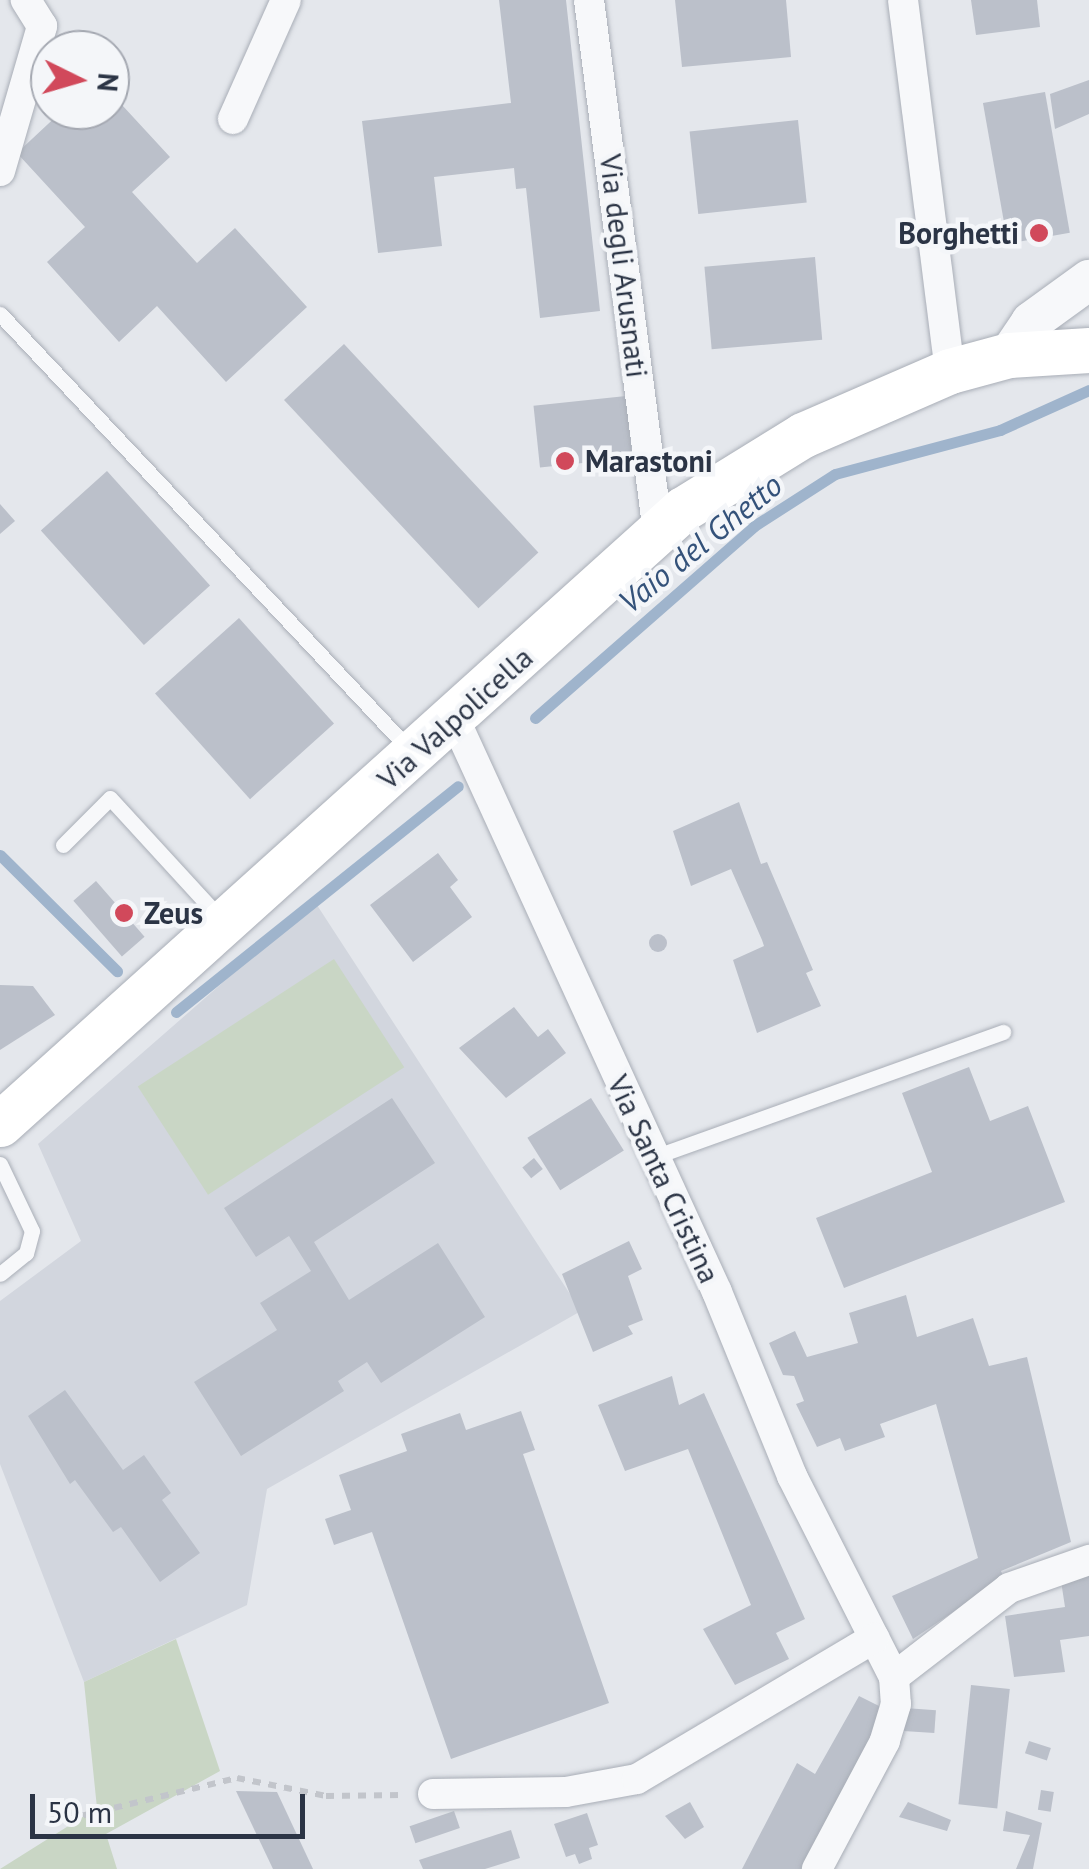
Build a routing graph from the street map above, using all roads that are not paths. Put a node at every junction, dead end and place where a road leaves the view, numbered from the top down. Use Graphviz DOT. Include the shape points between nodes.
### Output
graph roads {
  1 [pos="26,0"];
  2 [pos="286,0"];
  3 [pos="590,0"];
  4 [pos="903,0"];
  5 [pos="233,119"];
  6 [pos="0,172"];
  7 [pos="1089,280"];
  8 [pos="0,314"];
  9 [pos="1089,350"];
  10 [pos="1010,355"];
  11 [pos="950,372"];
  12 [pos="658,533"];
  13 [pos="455,720"];
  14 [pos="415,754"];
  15 [pos="63,845"];
  16 [pos="226,925"];
  17 [pos="1002,1032"];
  18 [pos="0,1124"];
  19 [pos="654,1157"];
  20 [pos="0,1164"];
  21 [pos="0,1274"];
  22 [pos="1089,1560"];
  23 [pos="874,1638"];
  24 [pos="895,1690"];
  25 [pos="433,1794"];
  26 [pos="817,1869"];
  1 -- 6 [label="street" via="42,26"];
  2 -- 5 [label="street"];
  3 -- 12 [label="street, Via degli Arusnati"];
  4 -- 11 [label="street"];
  7 -- 10 [label="street" via="1032,322"];
  8 -- 14 [label="lane"];
  9 -- 10 [label="main road, Via Valpolicella"];
  10 -- 11 [label="main road, Via Valpolicella"];
  11 -- 12 [label="main road, Via Valpolicella" via="804,435 683,509"];
  12 -- 13 [label="main road, Via Valpolicella"];
  13 -- 14 [label="main road, Via Valpolicella"];
  13 -- 19 [label="street, Via Santa Cristina"];
  14 -- 16 [label="main road, Via Valpolicella"];
  15 -- 16 [label="lane" via="110,798"];
  16 -- 18 [label="main road, Via Valpolicella"];
  17 -- 19 [label="lane"];
  19 -- 23 [label="street, Via Santa Cristina" via="792,1476"];
  20 -- 21 [label="lane" via="32,1231 26,1252"];
  22 -- 24 [label="street" via="1010,1588"];
  23 -- 24 [label="street, Via Santa Cristina"];
  23 -- 25 [label="street" via="636,1779 566,1792"];
  24 -- 26 [label="street" via="885,1741"];
}
